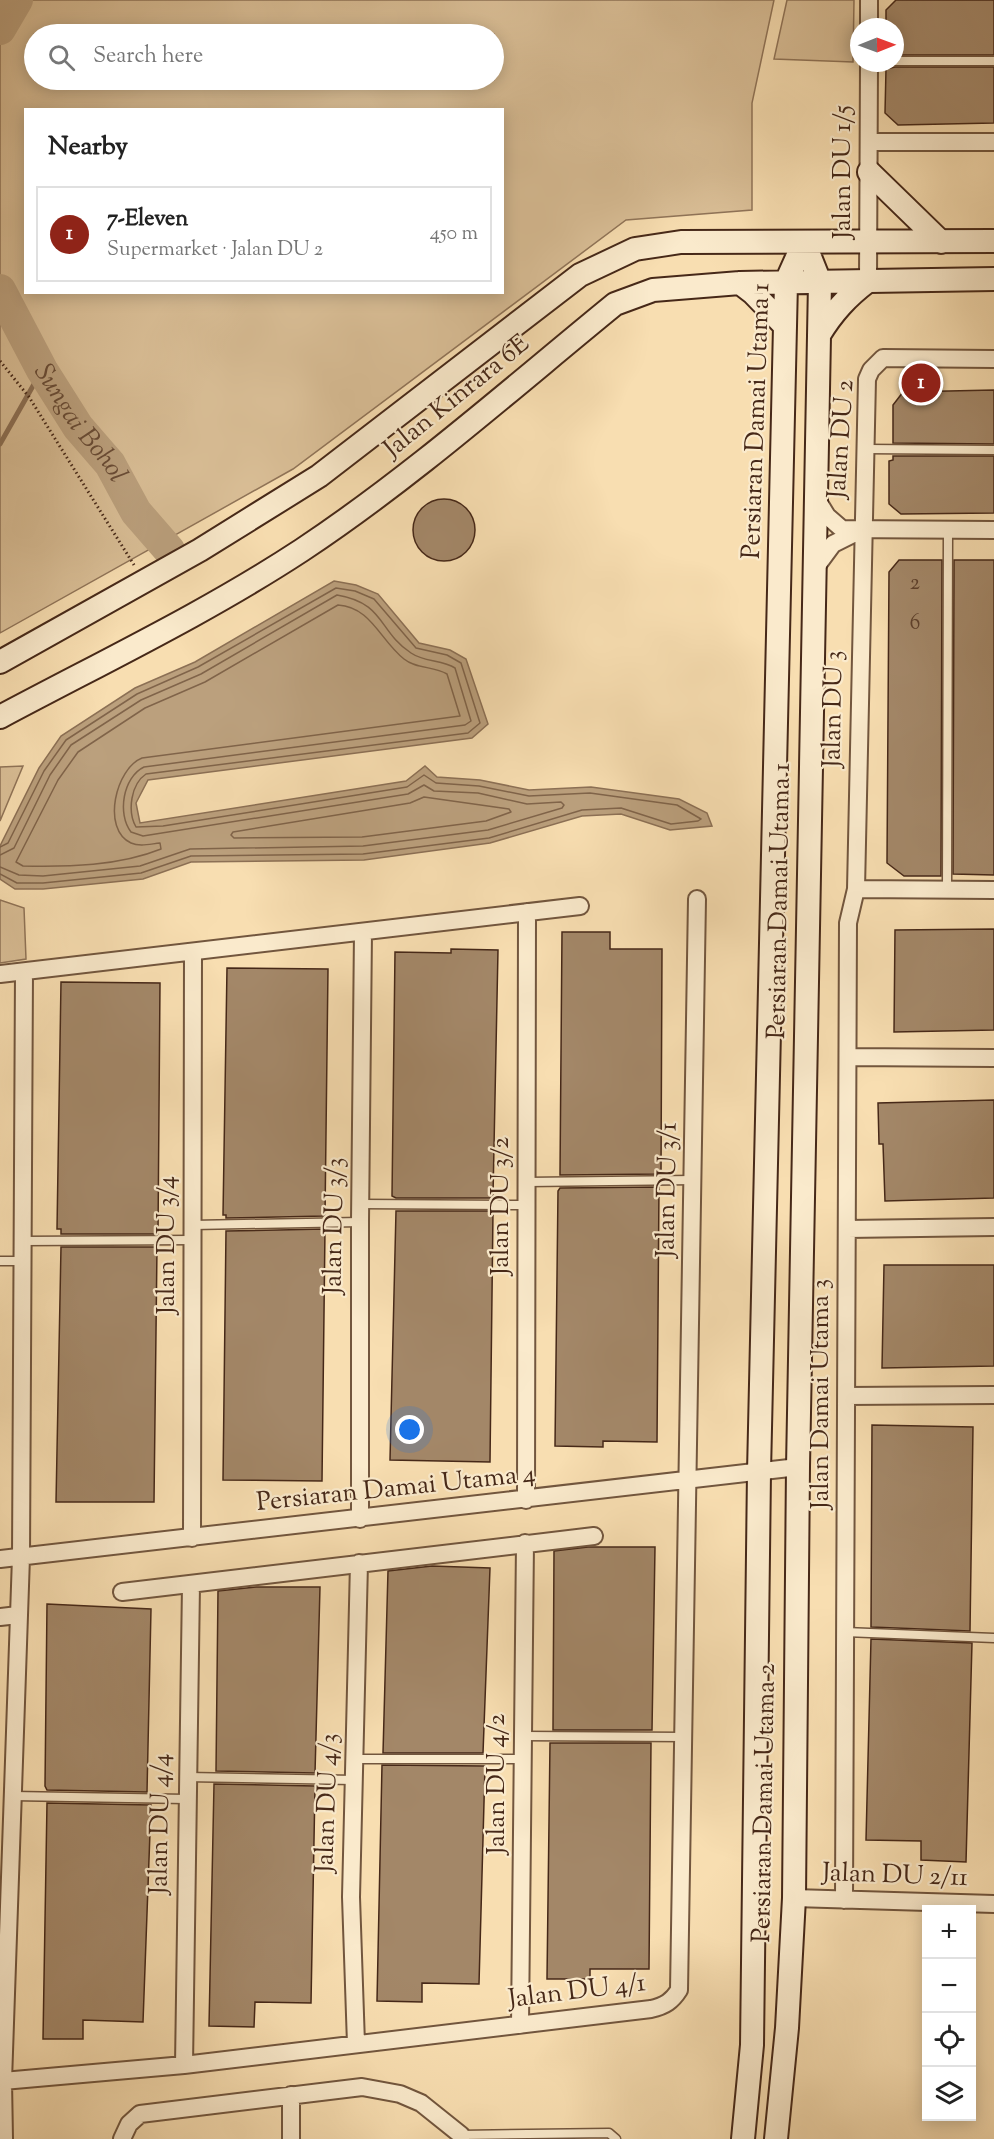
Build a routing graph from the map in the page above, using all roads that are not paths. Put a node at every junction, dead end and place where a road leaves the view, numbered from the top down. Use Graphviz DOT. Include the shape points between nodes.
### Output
graph roads {
  1 [pos="869,0"];
  2 [pos="869,18"];
  3 [pos="904,61"];
  4 [pos="994,61"];
  5 [pos="869,72"];
  6 [pos="869,142"];
  7 [pos="994,142"];
  8 [pos="868,172"];
  9 [pos="994,241"];
  10 [pos="804,242"];
  11 [pos="868,242"];
  12 [pos="941,242"];
  13 [pos="994,279"];
  14 [pos="868,281"];
  15 [pos="786,282"];
  16 [pos="820,282"];
  17 [pos="740,283"];
  18 [pos="785,326"];
  19 [pos="819,335"];
  20 [pos="994,359"];
  21 [pos="865,449"];
  22 [pos="994,450"];
  23 [pos="816,498"];
  24 [pos="862,530"];
  25 [pos="948,530"];
  26 [pos="994,530"];
  27 [pos="815,570"];
  28 [pos="0,662"];
  29 [pos="0,717"];
  30 [pos="856,889"];
  31 [pos="947,890"];
  32 [pos="994,890"];
  33 [pos="697,899"];
  34 [pos="580,906"];
  35 [pos="527,912"];
  36 [pos="363,932"];
  37 [pos="193,952"];
  38 [pos="24,972"];
  39 [pos="0,974"];
  40 [pos="848,1058"];
  41 [pos="994,1058"];
  42 [pos="694,1180"];
  43 [pos="527,1182"];
  44 [pos="361,1204"];
  45 [pos="526,1205"];
  46 [pos="360,1222"];
  47 [pos="994,1227"];
  48 [pos="847,1228"];
  49 [pos="193,1232"];
  50 [pos="24,1241"];
  51 [pos="0,1261"];
  52 [pos="24,1261"];
  53 [pos="994,1395"];
  54 [pos="846,1396"];
  55 [pos="798,1467"];
  56 [pos="759,1472"];
  57 [pos="688,1481"];
  58 [pos="526,1500"];
  59 [pos="360,1519"];
  60 [pos="594,1536"];
  61 [pos="192,1538"];
  62 [pos="525,1543"];
  63 [pos="21,1557"];
  64 [pos="0,1559"];
  65 [pos="359,1563"];
  66 [pos="191,1585"];
  67 [pos="122,1592"];
  68 [pos="18,1615"];
  69 [pos="0,1617"];
  70 [pos="845,1632"];
  71 [pos="994,1638"];
  72 [pos="522,1736"];
  73 [pos="686,1737"];
  74 [pos="355,1759"];
  75 [pos="522,1759"];
  76 [pos="6,1773"];
  77 [pos="187,1778"];
  78 [pos="354,1779"];
  79 [pos="13,1796"];
  80 [pos="186,1799"];
  81 [pos="794,1898"];
  82 [pos="844,1900"];
  83 [pos="994,1904"];
  84 [pos="520,2025"];
  85 [pos="356,2044"];
  86 [pos="184,2065"];
  87 [pos="2,2081"];
  88 [pos="291,2095"];
  89 [pos="778,2135"];
  90 [pos="461,2137"];
  91 [pos="4,2139"];
  92 [pos="122,2139"];
  93 [pos="291,2139"];
  94 [pos="616,2139"];
  95 [pos="743,2139"];
  1 -- 2 [label="street"];
  3 -- 4 [label="lane"];
  5 -- 6 [label="street, Jalan DU 1/5"];
  6 -- 7 [label="street"];
  6 -- 8 [label="street, Jalan DU 1/5"];
  8 -- 11 [label="street, Jalan DU 1/5"];
  8 -- 12 [label="street"];
  9 -- 12 [label="street, Jalan Kinrara 6E"];
  10 -- 11 [label="street, Jalan Kinrara 6E"];
  10 -- 15 [label="street, Persiaran Damai Utama 1"];
  10 -- 16 [label="street, Persiaran Damai Utama 1"];
  10 -- 28 [label="street, Jalan Kinrara 6E" via="681,242 635,249 580,275 319,476"];
  11 -- 12 [label="street, Jalan Kinrara 6E"];
  11 -- 14 [label="street, Jalan DU 1/5"];
  13 -- 14 [label="street, Jalan Kinrara 6E"];
  14 -- 16 [label="street, Jalan Kinrara 6E"];
  14 -- 19 [label="street" via="831,314"];
  15 -- 16 [label="street, Jalan Kinrara 6E"];
  15 -- 17 [label="street, Jalan Kinrara 6E"];
  15 -- 18 [label="street, Persiaran Damai Utama 1"];
  16 -- 19 [label="street, Persiaran Damai Utama 1"];
  17 -- 18 [label="street"];
  17 -- 29 [label="street, Jalan Kinrara 6E" via="653,290 615,304 389,490 300,551 205,607"];
  18 -- 56 [label="street, Persiaran Damai Utama 1"];
  19 -- 23 [label="street, Persiaran Damai Utama 1"];
  20 -- 21 [label="street, Jalan DU 2" via="883,358 867,379"];
  21 -- 22 [label="lane"];
  21 -- 24 [label="street, Jalan DU 2"];
  23 -- 24 [label="street" via="827,516 842,529"];
  23 -- 27 [label="street, Persiaran Damai Utama 1"];
  24 -- 25 [label="street"];
  24 -- 27 [label="street" via="832,544"];
  24 -- 30 [label="street, Jalan DU 3"];
  25 -- 26 [label="street"];
  25 -- 31 [label="lane"];
  27 -- 55 [label="street, Persiaran Damai Utama 1"];
  30 -- 31 [label="street"];
  30 -- 40 [label="street, Jalan Damai Utama 3" via="848,923"];
  31 -- 32 [label="street"];
  33 -- 42 [label="street, Jalan DU 3/1"];
  34 -- 35 [label="street"];
  35 -- 36 [label="street"];
  35 -- 43 [label="street, Jalan DU 3/2"];
  36 -- 37 [label="street"];
  36 -- 44 [label="street, Jalan DU 3/3"];
  37 -- 38 [label="street"];
  37 -- 49 [label="street, Jalan DU 3/4"];
  38 -- 39 [label="street"];
  38 -- 50 [label="street"];
  40 -- 41 [label="street"];
  40 -- 48 [label="street, Jalan Damai Utama 3"];
  42 -- 43 [label="lane"];
  42 -- 57 [label="street, Jalan DU 3/1"];
  43 -- 45 [label="street, Jalan DU 3/2"];
  44 -- 45 [label="lane"];
  44 -- 46 [label="street, Jalan DU 3/3"];
  45 -- 58 [label="street, Jalan DU 3/2"];
  46 -- 49 [label="lane"];
  46 -- 59 [label="street, Jalan DU 3/3"];
  47 -- 48 [label="street"];
  48 -- 54 [label="street, Jalan Damai Utama 3"];
  49 -- 50 [label="lane"];
  49 -- 61 [label="street, Jalan DU 3/4"];
  50 -- 52 [label="street"];
  51 -- 52 [label="lane"];
  52 -- 63 [label="street"];
  53 -- 54 [label="street"];
  54 -- 70 [label="street, Jalan Damai Utama 3"];
  55 -- 56 [label="street, Persiaran Damai Utama 4"];
  55 -- 81 [label="street, Persiaran Damai Utama 2"];
  56 -- 57 [label="street, Persiaran Damai Utama 4"];
  56 -- 95 [label="street, Persiaran Damai Utama 2" via="752,2045"];
  57 -- 58 [label="street, Persiaran Damai Utama 4"];
  57 -- 73 [label="street, Jalan DU 4/1"];
  58 -- 59 [label="street, Persiaran Damai Utama 4"];
  59 -- 61 [label="street, Persiaran Damai Utama 4"];
  60 -- 62 [label="street"];
  61 -- 63 [label="street, Persiaran Damai Utama 4"];
  62 -- 65 [label="street"];
  62 -- 72 [label="street, Jalan DU 4/2"];
  63 -- 64 [label="street, Persiaran Damai Utama 4"];
  63 -- 68 [label="street"];
  65 -- 66 [label="street"];
  65 -- 74 [label="street, Jalan DU 4/3"];
  66 -- 67 [label="street"];
  66 -- 77 [label="street, Jalan DU 4/4"];
  68 -- 69 [label="street"];
  68 -- 76 [label="street"];
  70 -- 71 [label="lane"];
  70 -- 82 [label="street, Jalan Damai Utama 3"];
  72 -- 73 [label="lane"];
  72 -- 75 [label="street, Jalan DU 4/2"];
  73 -- 84 [label="street, Jalan DU 4/1" via="680,1990 663,2006"];
  74 -- 75 [label="lane"];
  74 -- 78 [label="street, Jalan DU 4/3"];
  75 -- 84 [label="street, Jalan DU 4/2"];
  76 -- 79 [label="street"];
  77 -- 78 [label="lane"];
  77 -- 80 [label="street, Jalan DU 4/4"];
  78 -- 85 [label="street, Jalan DU 4/3" via="351,1897"];
  79 -- 80 [label="lane"];
  79 -- 87 [label="street"];
  80 -- 86 [label="street, Jalan DU 4/4"];
  81 -- 82 [label="street, Jalan DU 2/11"];
  81 -- 89 [label="street, Persiaran Damai Utama 2"];
  82 -- 83 [label="street, Jalan DU 2/11"];
  84 -- 85 [label="street, Jalan DU 4/1"];
  85 -- 86 [label="street, Jalan DU 4/1"];
  86 -- 87 [label="street, Jalan DU 4/1"];
  87 -- 91 [label="street"];
  88 -- 90 [label="street" via="363,2087 391,2092 421,2103"];
  88 -- 92 [label="street" via="140,2114 129,2124"];
  88 -- 93 [label="street"];
  90 -- 94 [label="lane" via="609,2133"];
}
